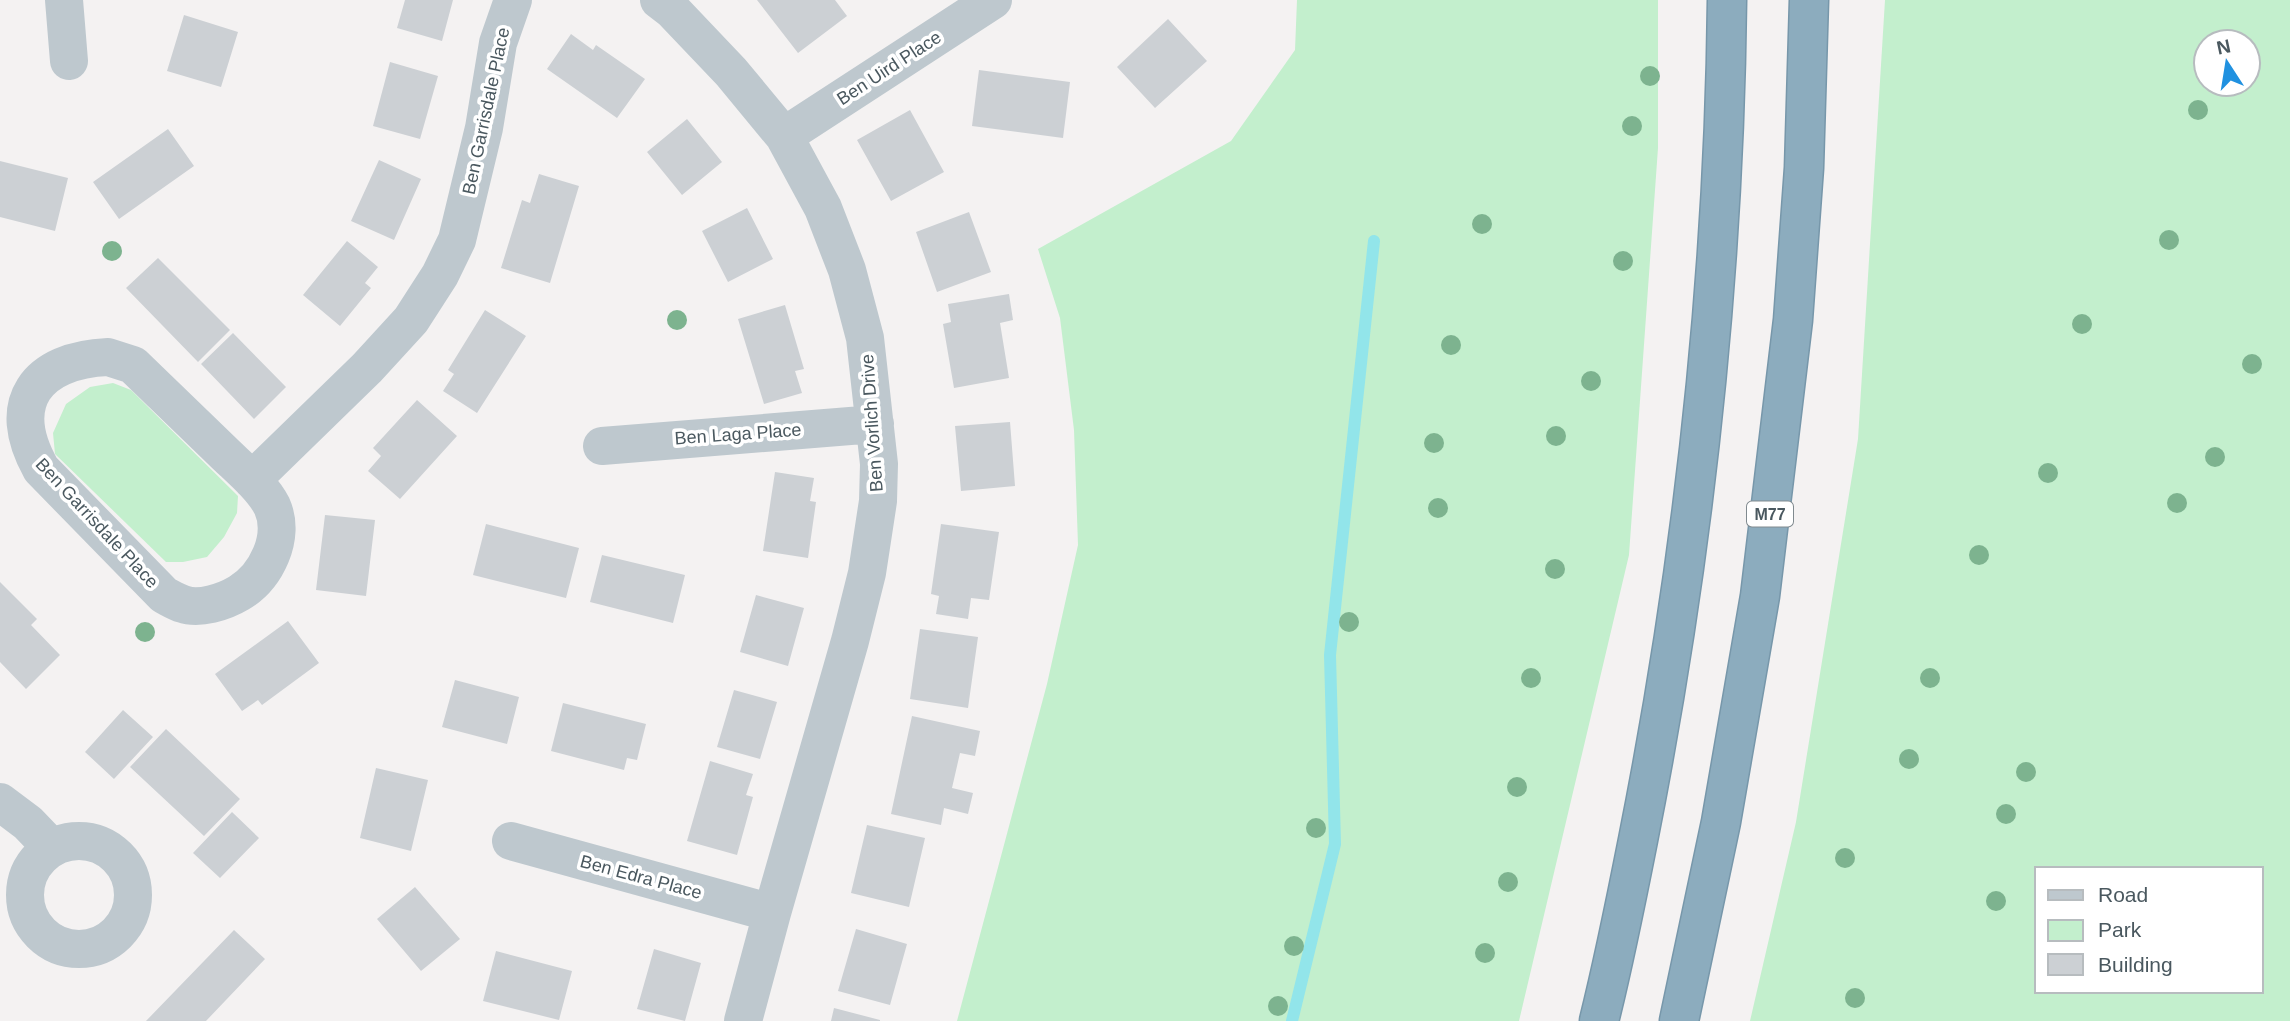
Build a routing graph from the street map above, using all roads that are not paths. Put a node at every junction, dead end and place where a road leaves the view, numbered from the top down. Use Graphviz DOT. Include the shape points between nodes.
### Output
graph roads {
  1 [pos="64,0"];
  2 [pos="513,0"];
  3 [pos="659,0"];
  4 [pos="993,0"];
  5 [pos="1727,0"];
  6 [pos="1809,0"];
  7 [pos="69,61"];
  8 [pos="785,136"];
  9 [pos="875,424"];
  10 [pos="602,446"];
  11 [pos="252,480"];
  12 [pos="0,802"];
  13 [pos="511,841"];
  14 [pos="52,848"];
  15 [pos="772,913"];
  16 [pos="743,1021"];
  17 [pos="1599,1021"];
  18 [pos="1679,1021"];
  1 -- 7 [label="street"];
  2 -- 11 [label="street, Ben Garrisdale Place" via="498,43 484,128 457,240 440,275 402,330"];
  3 -- 8 [label="street, Ben Vorlich Drive" via="731,72"];
  4 -- 8 [label="street, Ben Uird Place"];
  5 -- 17 [label="highway" via="1716,266 1702,426 1674,639"];
  6 -- 18 [label="highway, M77" via="1794,306 1772,500 1721,822"];
  8 -- 9 [label="street, Ben Vorlich Drive" via="823,208 847,270 865,338"];
  9 -- 10 [label="street, Ben Laga Place"];
  9 -- 15 [label="street, Ben Vorlich Drive" via="878,500 867,573"];
  11 -- 11 [label="street, Ben Garrisdale Place" via="272,506 276,523 268,565 249,587 230,598 185,606 164,594 41,469 30,450 27,404 50,371 66,363 108,357 133,365"];
  12 -- 14 [label="street"];
  13 -- 15 [label="street, Ben Edra Place"];
  15 -- 16 [label="street, Ben Vorlich Drive"];
}
